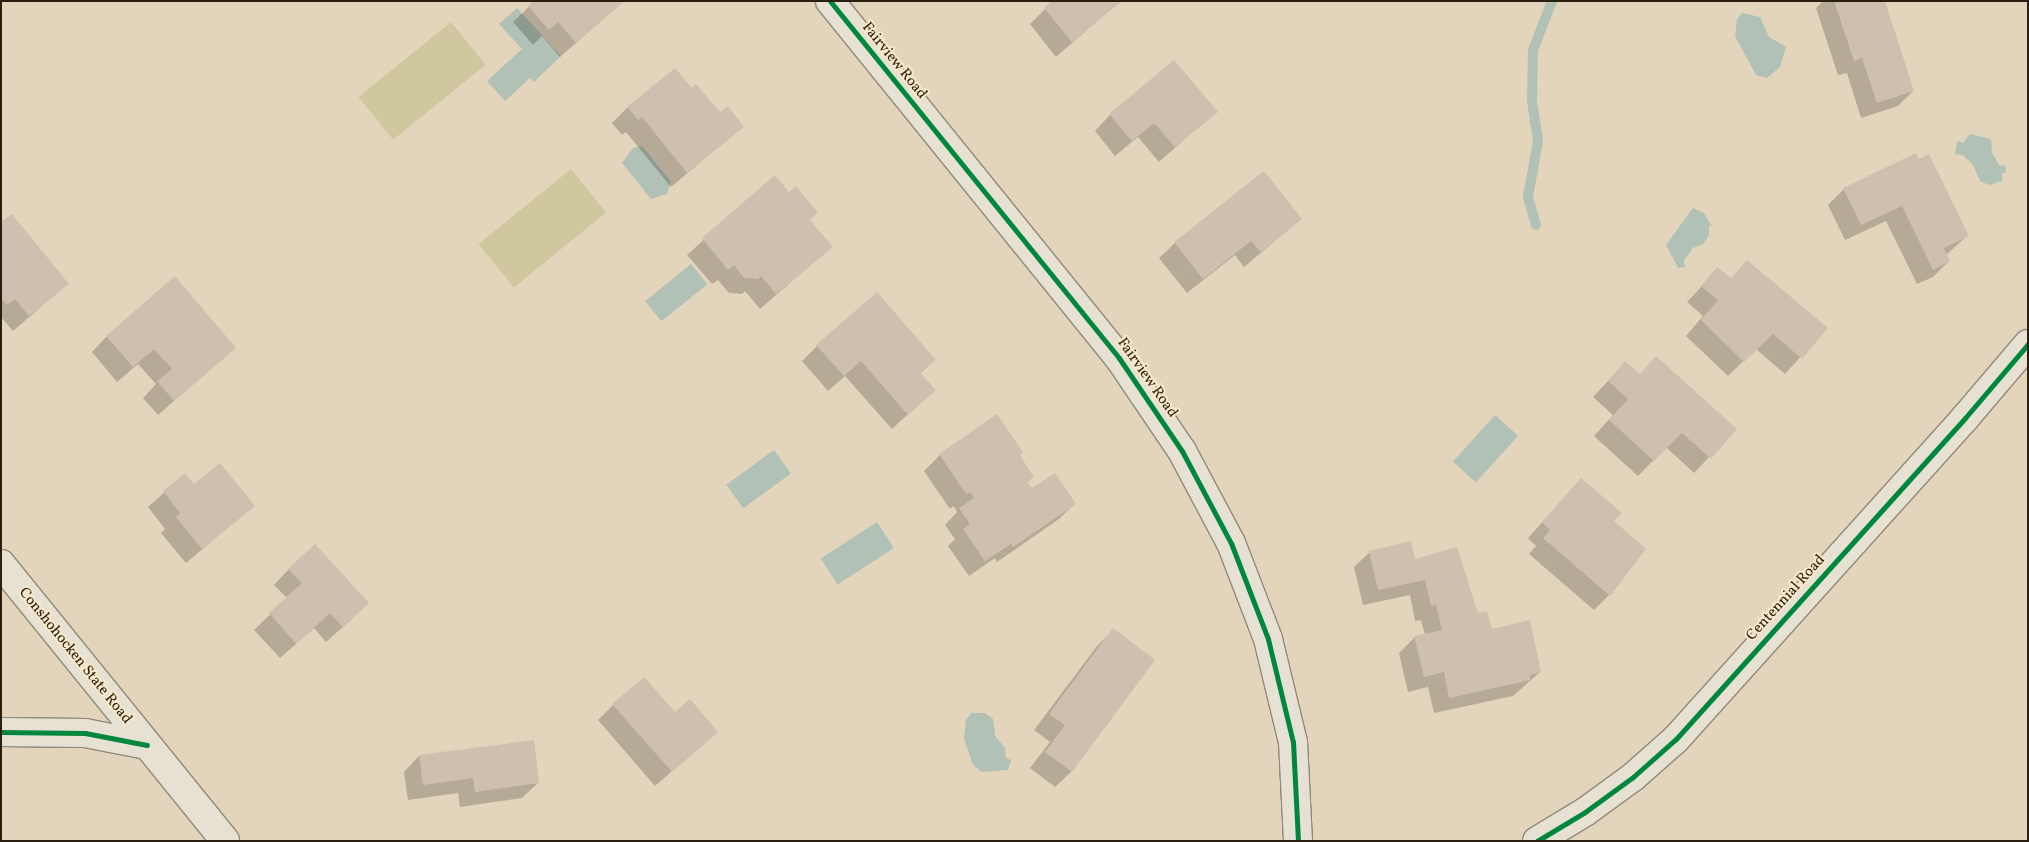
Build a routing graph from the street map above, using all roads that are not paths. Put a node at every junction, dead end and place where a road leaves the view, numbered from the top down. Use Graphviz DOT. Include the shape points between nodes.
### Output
graph roads {
  1 [pos="830,1"];
  2 [pos="2028,344"];
  3 [pos="1,564"];
  4 [pos="1,732"];
  5 [pos="147,744"];
  6 [pos="225,841"];
  7 [pos="1298,841"];
  8 [pos="1537,841"];
  1 -- 7 [label="street, Fairview Road" via="1120,358 1182,451 1231,543 1268,639 1293,742"];
  2 -- 8 [label="street, Centennial Road" via="1676,739 1633,777"];
  3 -- 5 [label="street, Conshohocken State Road"];
  4 -- 5 [label="street" via="85,733"];
  5 -- 6 [label="street, Conshohocken State Road"];
}
